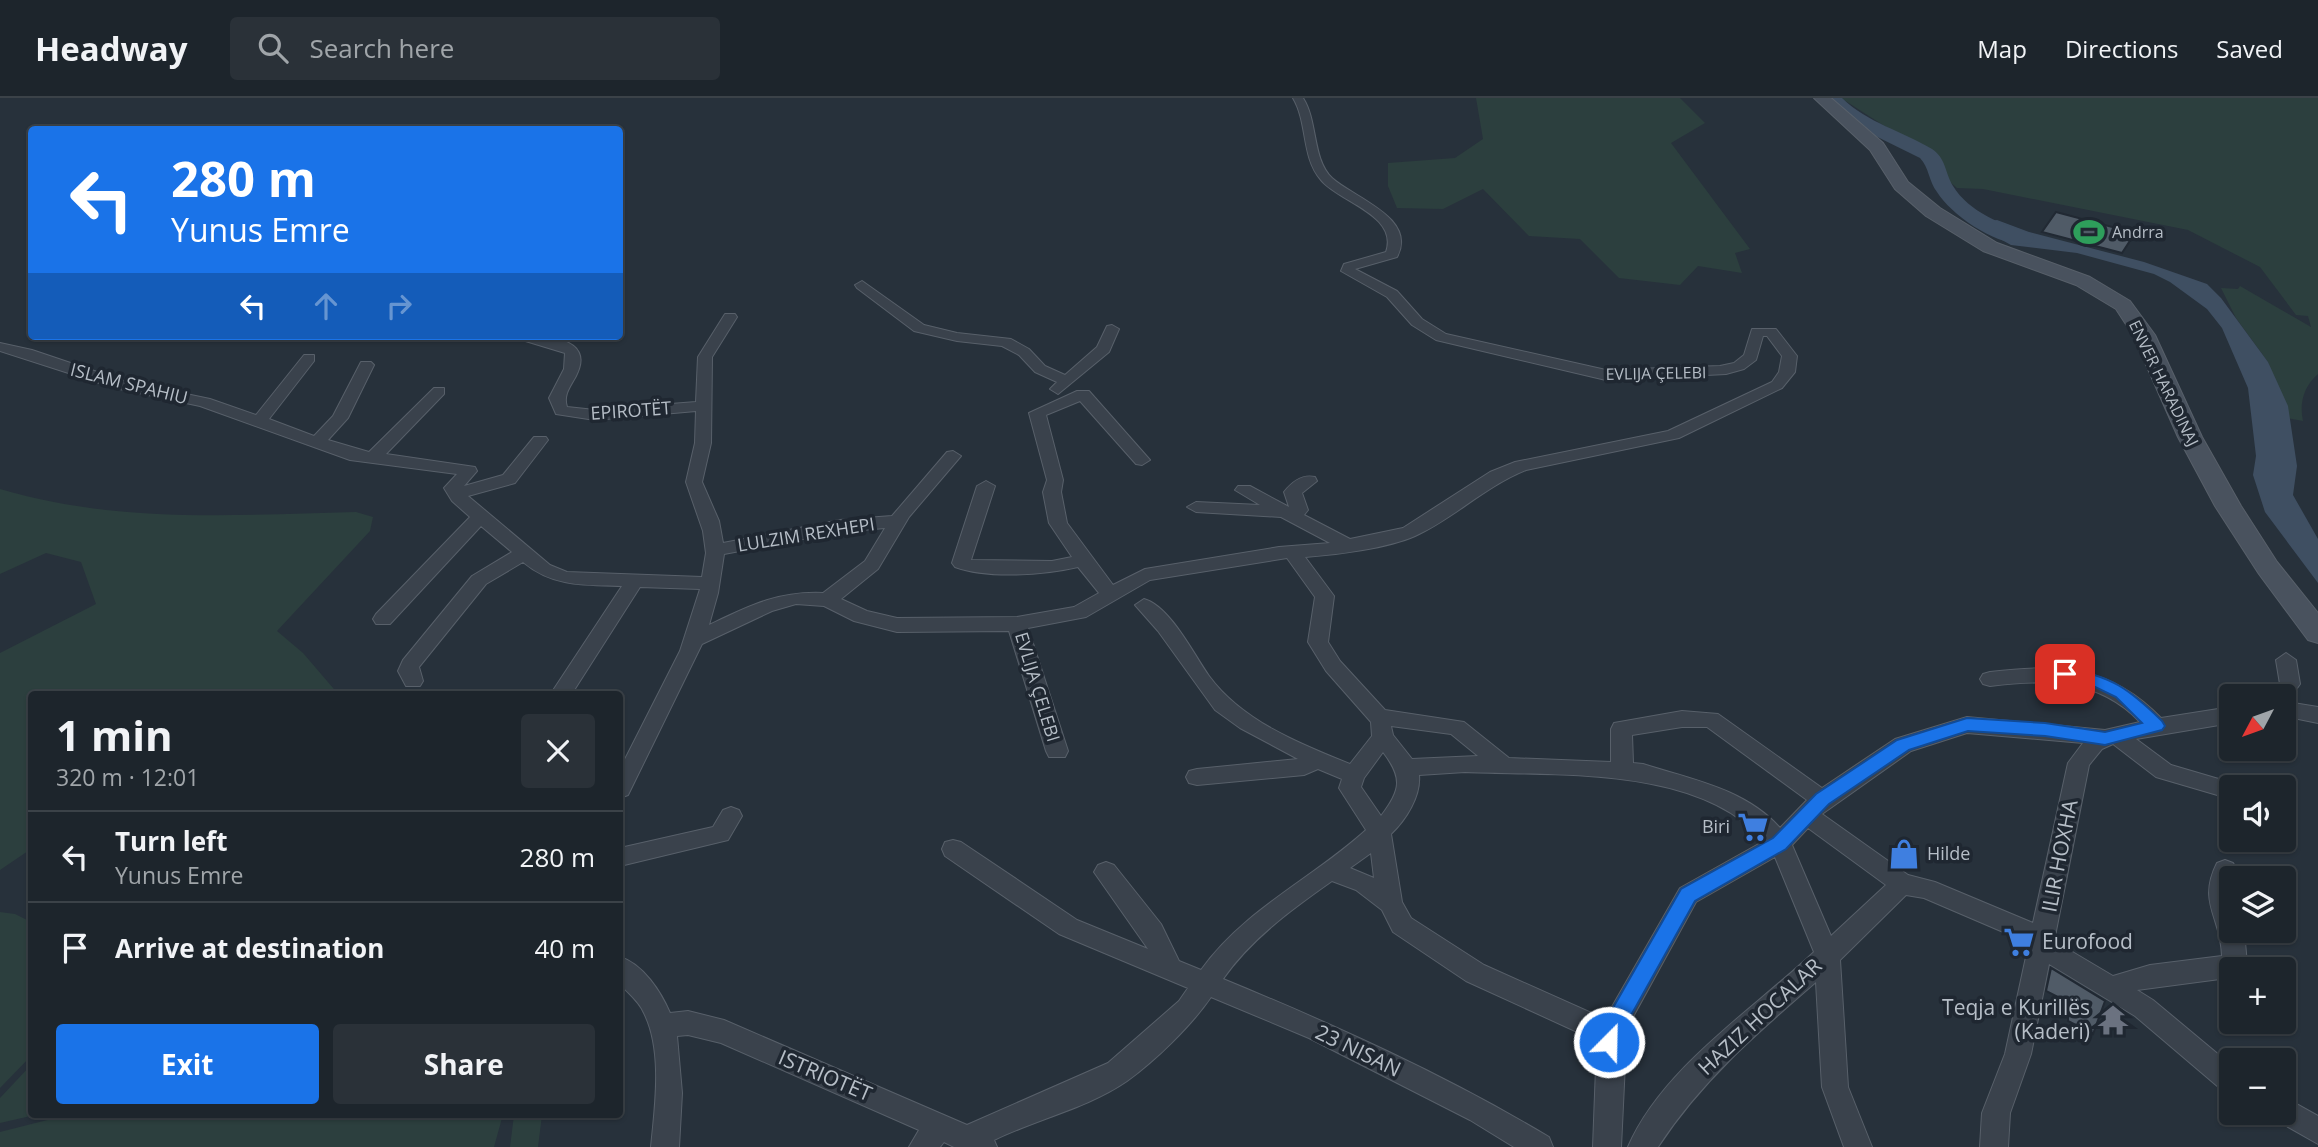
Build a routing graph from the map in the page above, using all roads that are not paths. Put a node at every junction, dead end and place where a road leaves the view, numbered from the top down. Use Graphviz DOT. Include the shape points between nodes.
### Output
graph roads {
  1 [pos="1298,98"];
  2 [pos="1822,98"];
  3 [pos="862,285"];
  4 [pos="730,317"];
  5 [pos="1112,329"];
  6 [pos="536,340"];
  7 [pos="0,348"];
  8 [pos="309,358"];
  9 [pos="366,365"];
  10 [pos="1067,381"];
  11 [pos="439,391"];
  12 [pos="702,406"];
  13 [pos="1037,413"];
  14 [pos="259,421"];
  15 [pos="540,440"];
  16 [pos="318,441"];
  17 [pos="953,456"];
  18 [pos="372,458"];
  19 [pos="1142,460"];
  20 [pos="1309,481"];
  21 [pos="986,486"];
  22 [pos="1244,490"];
  23 [pos="456,494"];
  24 [pos="1196,507"];
  25 [pos="1289,515"];
  26 [pos="480,517"];
  27 [pos="898,521"];
  28 [pos="1348,546"];
  29 [pos="714,550"];
  30 [pos="524,553"];
  31 [pos="1293,554"];
  32 [pos="1084,560"];
  33 [pos="634,582"];
  34 [pos="710,583"];
  35 [pos="1111,594"];
  36 [pos="827,600"];
  37 [pos="1144,605"];
  38 [pos="383,619"];
  39 [pos="1017,624"];
  40 [pos="2318,633"];
  41 [pos="694,640"];
  42 [pos="2286,660"];
  43 [pos="1990,679"];
  44 [pos="413,681"];
  45 [pos="2290,684"];
  46 [pos="563,691"];
  47 [pos="2296,711"];
  48 [pos="2318,715"];
  49 [pos="2219,717"];
  50 [pos="2156,726"];
  51 [pos="1381,727"];
  52 [pos="2110,736"];
  53 [pos="1057,751"];
  54 [pos="1316,759"];
  55 [pos="1512,765"];
  56 [pos="1407,768"];
  57 [pos="1622,771"];
  58 [pos="1354,775"];
  59 [pos="1197,777"];
  60 [pos="623,783"];
  61 [pos="2219,787"];
  62 [pos="1814,806"];
  63 [pos="731,816"];
  64 [pos="1379,831"];
  65 [pos="1780,843"];
  66 [pos="953,849"];
  67 [pos="623,856"];
  68 [pos="1328,870"];
  69 [pos="1106,872"];
  70 [pos="1902,884"];
  71 [pos="1390,903"];
  72 [pos="2042,942"];
  73 [pos="2234,943"];
  74 [pos="1827,954"];
  75 [pos="623,971"];
  76 [pos="1171,971"];
  77 [pos="1207,982"];
  78 [pos="2124,995"];
  79 [pos="662,1026"];
  80 [pos="1610,1034"];
  81 [pos="2219,1071"];
  82 [pos="2296,1117"];
  83 [pos="939,1125"];
  84 [pos="2318,1130"];
  85 [pos="976,1142"];
  86 [pos="665,1147"];
  87 [pos="923,1147"];
  88 [pos="1539,1147"];
  89 [pos="1606,1147"];
  90 [pos="1642,1147"];
  91 [pos="1858,1147"];
  92 [pos="1994,1147"];
  1 -- 28 [label="street, EVLIJA ÇELEBI" via="1306,108 1320,170 1376,212 1390,227 1395,242 1392,254 1355,264 1348,271 1392,294 1408,315 1434,333 1606,375 1721,371 1740,366 1751,357 1756,332 1763,330 1776,336 1790,356 1787,372 1777,385 1718,417 1674,435 1521,466 1409,531"];
  2 -- 40 [label="main road, ENVER HARADINAJ" via="1877,147 1901,185 1933,212 1990,247 2083,281 2123,305 2144,335 2190,437 2228,506"];
  3 -- 10 [label="street" via="919,328 1006,342 1040,369"];
  4 -- 12 [label="street, LULZIM REXHEPI" via="705,357"];
  5 -- 10 [label="street" via="1104,349"];
  6 -- 12 [label="street, EPIROTËT" via="566,346 572,352 569,380 555,396 562,411 595,415"];
  7 -- 14 [label="street, ISLAM SPAHIU"];
  8 -- 14 [label="street"];
  9 -- 16 [label="street" via="340,418"];
  10 -- 13 [label="street"];
  11 -- 18 [label="street"];
  12 -- 29 [label="street, LULZIM REXHEPI" via="703,443 694,488 710,522"];
  13 -- 19 [label="street" via="1083,394"];
  13 -- 32 [label="street" via="1055,480 1052,492 1058,523"];
  14 -- 16 [label="street, ISLAM SPAHIU"];
  15 -- 23 [label="street" via="509,478"];
  16 -- 18 [label="street, ISLAM SPAHIU" via="343,453"];
  17 -- 27 [label="street"];
  18 -- 23 [label="street, ISLAM SPAHIU" via="469,471 456,483"];
  20 -- 25 [label="street" via="1293,492 1299,510"];
  21 -- 32 [label="street" via="961,563 1052,567"];
  22 -- 25 [label="street"];
  23 -- 26 [label="street"];
  24 -- 25 [label="street"];
  25 -- 28 [label="street"];
  26 -- 30 [label="street"];
  26 -- 38 [label="street"];
  27 -- 29 [label="street, LULZIM REXHEPI" via="840,526"];
  27 -- 36 [label="street" via="872,565"];
  28 -- 31 [label="street, EVLIJA ÇELEBI"];
  29 -- 34 [label="street, LULZIM REXHEPI"];
  30 -- 33 [label="street" via="564,578"];
  30 -- 44 [label="street" via="479,580 410,665"];
  31 -- 35 [label="street, EVLIJA ÇELEBI" via="1145,575"];
  31 -- 51 [label="street" via="1325,596 1318,642"];
  32 -- 35 [label="street"];
  33 -- 34 [label="street"];
  33 -- 46 [label="street"];
  34 -- 41 [label="street, LULZIM REXHEPI"];
  35 -- 39 [label="street, EVLIJA ÇELEBI" via="1079,612"];
  36 -- 39 [label="street, EVLIJA ÇELEBI" via="861,616 897,625"];
  36 -- 41 [label="street, EVLIJA ÇELEBI" via="796,598 766,606"];
  37 -- 54 [label="street" via="1167,625 1211,694 1231,713"];
  39 -- 53 [label="street, EVLIJA ÇELEBI"];
  41 -- 60 [label="street"];
  42 -- 45 [label="street"];
  43 -- 50 [label="street" via="2065,674 2092,678 2122,693"];
  47 -- 48 [label="street"];
  49 -- 50 [label="street"];
  50 -- 52 [label="street"];
  51 -- 55 [label="street" via="1457,727"];
  51 -- 56 [label="street"];
  51 -- 58 [label="street"];
  52 -- 61 [label="street" via="2164,771"];
  52 -- 62 [label="street" via="1967,725 1903,745"];
  52 -- 72 [label="street, ILIR HOXHA" via="2095,743 2078,763"];
  54 -- 58 [label="street"];
  54 -- 59 [label="street" via="1304,767"];
  55 -- 56 [label="street"];
  55 -- 57 [label="street"];
  56 -- 64 [label="street" via="1409,789"];
  57 -- 62 [label="street" via="1620,730 1711,719 1780,772"];
  57 -- 65 [label="street" via="1643,772 1720,797 1760,820"];
  58 -- 64 [label="street" via="1350,788"];
  62 -- 65 [label="street"];
  62 -- 70 [label="street"];
  63 -- 67 [label="street" via="720,834"];
  64 -- 68 [label="street"];
  64 -- 71 [label="street"];
  65 -- 74 [label="street, HAZIZ HOCALAR"];
  65 -- 80 [label="street" via="1688,895"];
  66 -- 76 [label="street, 23 NISAN" via="1068,927"];
  68 -- 71 [label="street" via="1364,883"];
  68 -- 77 [label="street" via="1242,939"];
  69 -- 76 [label="street" via="1152,931"];
  70 -- 72 [label="street" via="1927,889"];
  70 -- 74 [label="street, HAZIZ HOCALAR"];
  71 -- 80 [label="street" via="1402,925 1475,973"];
  72 -- 78 [label="street"];
  72 -- 92 [label="street, ILIR HOXHA" via="2018,1054 1996,1113"];
  73 -- 78 [label="street" via="2235,964 2214,971 2144,975 2120,985"];
  74 -- 90 [label="street, HAZIZ HOCALAR" via="1716,1053 1665,1112"];
  74 -- 91 [label="street" via="1835,1087"];
  75 -- 79 [label="street" via="651,999"];
  76 -- 77 [label="street, 23 NISAN"];
  77 -- 85 [label="street" via="1188,1009 1117,1072 1025,1111"];
  77 -- 88 [label="street, 23 NISAN" via="1318,1030 1480,1111"];
  78 -- 81 [label="street"];
  79 -- 83 [label="street, ISTRIOTËT" via="688,1023 724,1032"];
  79 -- 86 [label="street"];
  80 -- 89 [label="street"];
  82 -- 84 [label="street"];
  83 -- 85 [label="street, ISTRIOTËT"];
  83 -- 87 [label="street"];
}
